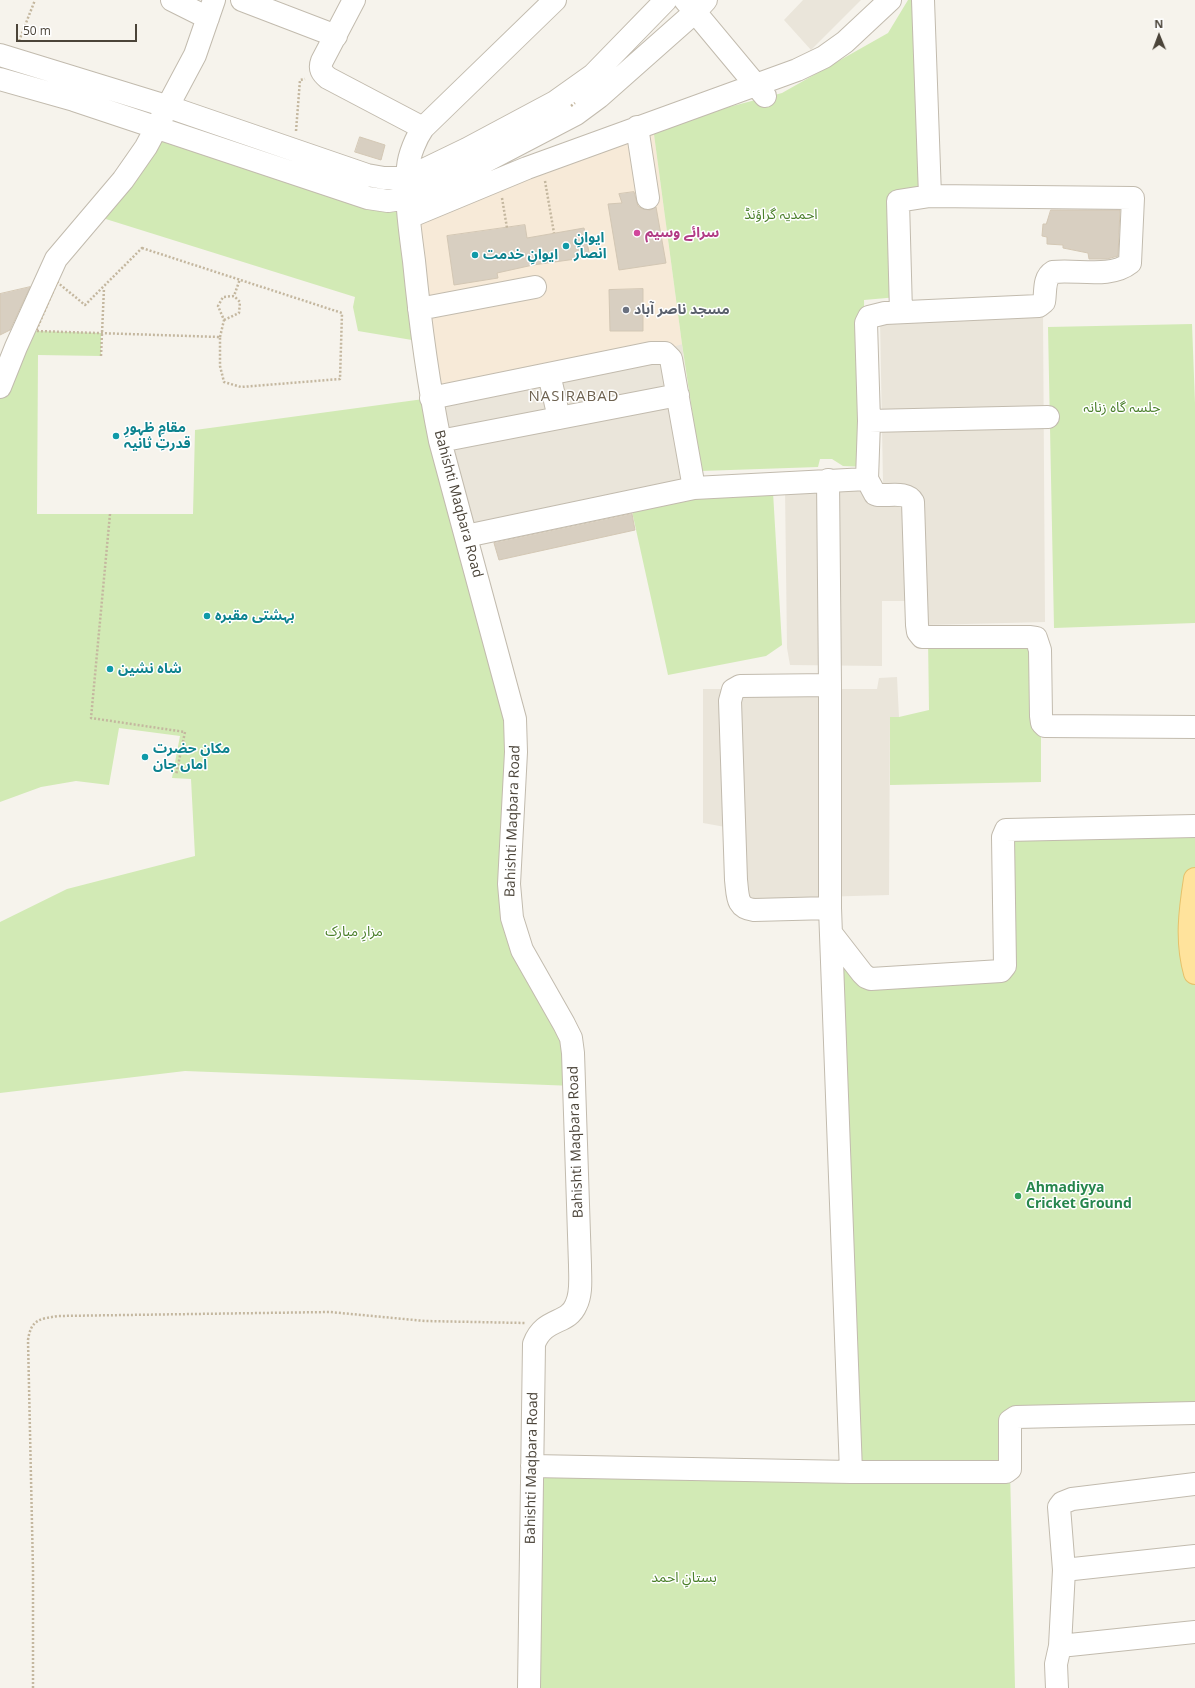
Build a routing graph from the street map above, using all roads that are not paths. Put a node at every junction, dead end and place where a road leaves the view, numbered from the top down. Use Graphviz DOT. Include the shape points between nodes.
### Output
graph roads {
  1 [pos="172,0"];
  2 [pos="242,0"];
  3 [pos="354,0"];
  4 [pos="555,0"];
  5 [pos="666,0"];
  6 [pos="890,0"];
  7 [pos="923,0"];
  8 [pos="695,4"];
  9 [pos="211,9"];
  10 [pos="336,36"];
  11 [pos="6,57"];
  12 [pos="0,79"];
  13 [pos="762,91"];
  14 [pos="572,105"];
  15 [pos="166,106"];
  16 [pos="637,127"];
  17 [pos="156,128"];
  18 [pos="421,131"];
  19 [pos="408,189"];
  20 [pos="930,196"];
  21 [pos="648,198"];
  22 [pos="535,287"];
  23 [pos="419,309"];
  24 [pos="901,312"];
  25 [pos="8,348"];
  26 [pos="549,374"];
  27 [pos="0,387"];
  28 [pos="678,394"];
  29 [pos="431,398"];
  30 [pos="1048,417"];
  31 [pos="559,418"];
  32 [pos="869,421"];
  33 [pos="440,441"];
  34 [pos="867,479"];
  35 [pos="828,480"];
  36 [pos="694,488"];
  37 [pos="466,536"];
  38 [pos="830,685"];
  39 [pos="1195,727"];
  40 [pos="1195,826"];
  41 [pos="1195,879"];
  42 [pos="830,908"];
  43 [pos="831,933"];
  44 [pos="1195,973"];
  45 [pos="1195,1414"];
  46 [pos="532,1466"];
  47 [pos="851,1472"];
  48 [pos="1195,1484"];
  49 [pos="1195,1556"];
  50 [pos="1064,1570"];
  51 [pos="1195,1632"];
  52 [pos="1060,1646"];
  53 [pos="529,1688"];
  54 [pos="1057,1688"];
  1 -- 9 [label="street"];
  2 -- 10 [label="street"];
  3 -- 10 [label="street"];
  4 -- 18 [label="street"];
  5 -- 14 [label="street" via="593,75"];
  6 -- 13 [label="street" via="845,42 824,57"];
  7 -- 20 [label="street"];
  8 -- 13 [label="street"];
  8 -- 14 [label="street" via="599,97"];
  9 -- 15 [label="street" via="195,55"];
  10 -- 18 [label="street" via="320,66 322,73"];
  11 -- 15 [label="street"];
  12 -- 17 [label="street" via="74,100"];
  13 -- 16 [label="street"];
  14 -- 19 [label="street" via="444,182"];
  15 -- 17 [label="street"];
  15 -- 19 [label="street" via="367,175 384,178"];
  16 -- 19 [label="street" via="499,180"];
  16 -- 21 [label="street"];
  17 -- 19 [label="street" via="368,198 388,201"];
  17 -- 25 [label="street" via="123,180 56,259"];
  18 -- 19 [label="street"];
  19 -- 23 [label="street, Bahishti Maqbara Road"];
  20 -- 24 [label="street" via="898,201"];
  20 -- 24 [label="street" via="1134,198 1130,263 1122,270 1107,272 1053,272 1048,275 1044,302 1039,306"];
  22 -- 23 [label="street"];
  23 -- 29 [label="street, Bahishti Maqbara Road"];
  24 -- 32 [label="street" via="876,314 869,317 866,323"];
  25 -- 27 [label="street"];
  26 -- 28 [label="street" via="651,353 665,353 671,359"];
  26 -- 29 [label="street"];
  26 -- 31 [label="street"];
  28 -- 31 [label="street"];
  28 -- 36 [label="street"];
  29 -- 33 [label="street, Bahishti Maqbara Road"];
  30 -- 32 [label="street"];
  31 -- 33 [label="street"];
  32 -- 34 [label="street"];
  33 -- 37 [label="street, Bahishti Maqbara Road"];
  34 -- 35 [label="street"];
  34 -- 39 [label="street" via="878,495 905,495 911,497 913,502 917,625 922,637 1036,638 1040,650 1041,716 1045,726"];
  35 -- 36 [label="street"];
  35 -- 38 [label="street"];
  36 -- 37 [label="street"];
  37 -- 46 [label="street, Bahishti Maqbara Road" via="515,719 516,752 509,884 512,918 522,950 571,1038 573,1053 579,1297 570,1315 544,1327 534,1344"];
  38 -- 42 [label="street"];
  38 -- 42 [label="street" via="740,686 733,690 730,701 736,880 741,904 746,909 754,910"];
  40 -- 43 [label="street" via="1006,830 1003,837 1005,966 1001,971 871,979 862,973"];
  41 -- 44 [label="main road" via="1189,931"];
  42 -- 43 [label="street"];
  43 -- 47 [label="street"];
  45 -- 47 [label="street" via="1016,1417 1010,1421 1009,1471"];
  46 -- 47 [label="street"];
  46 -- 53 [label="street, Bahishti Maqbara Road"];
  48 -- 50 [label="street" via="1072,1499 1062,1503 1060,1507"];
  49 -- 50 [label="street"];
  50 -- 52 [label="street"];
  51 -- 52 [label="street"];
  52 -- 54 [label="street" via="1056,1664"];
}
